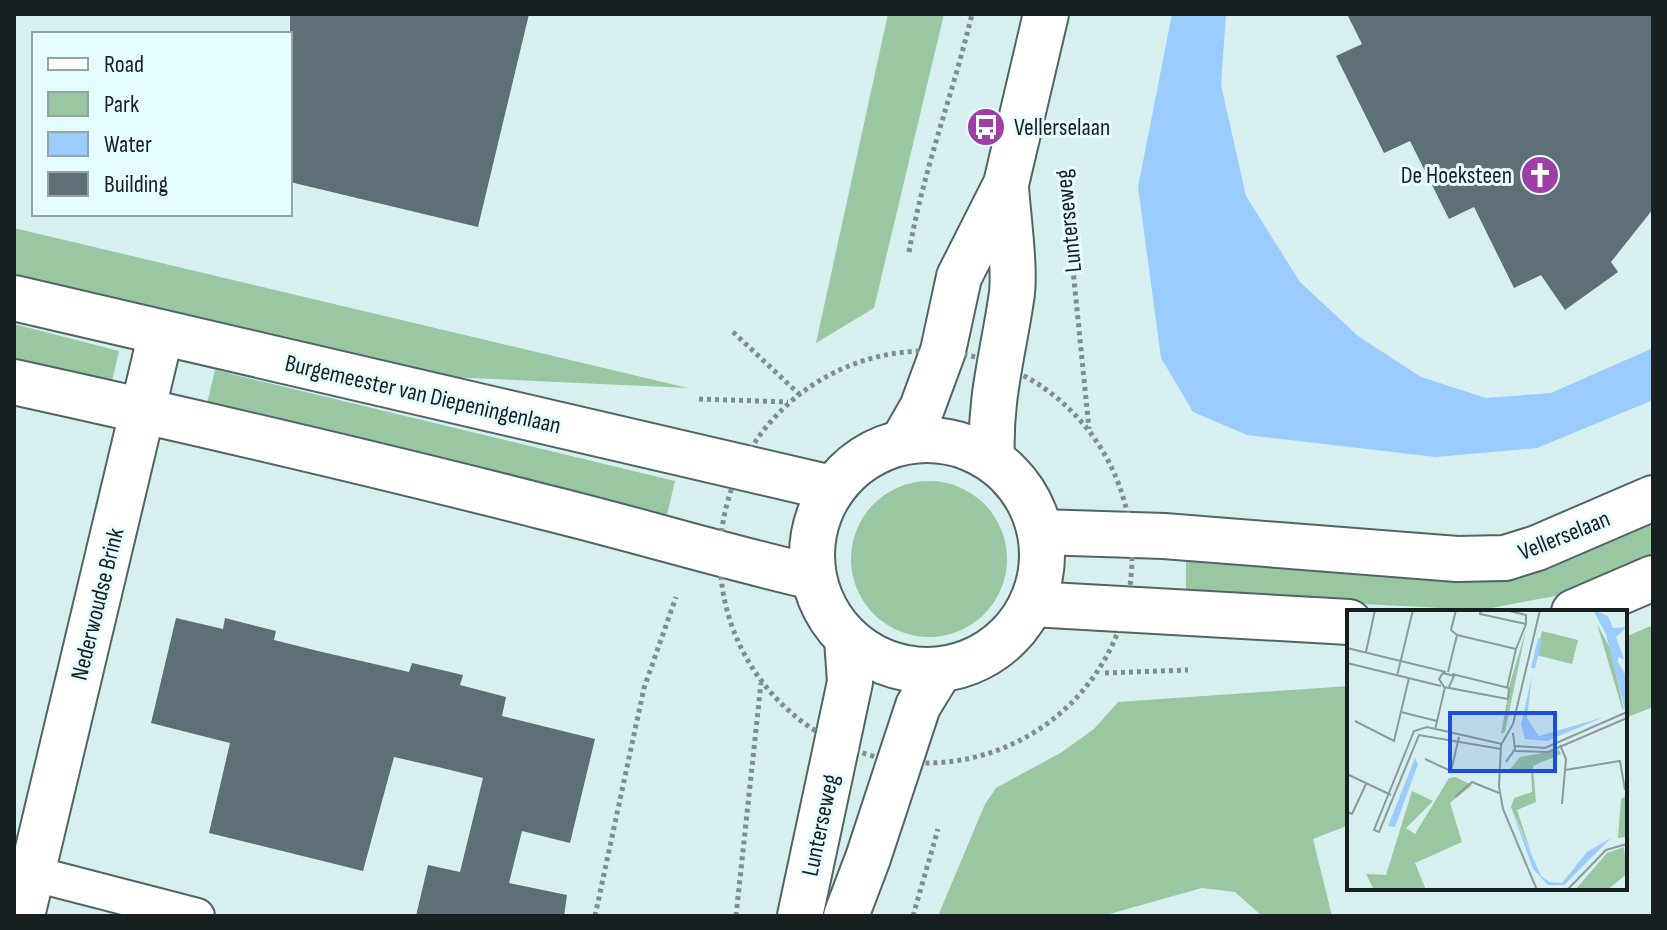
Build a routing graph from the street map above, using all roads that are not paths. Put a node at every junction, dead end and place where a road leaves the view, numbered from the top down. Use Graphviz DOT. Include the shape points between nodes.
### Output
graph roads {
  1 [pos="1046,14"];
  2 [pos="1006,184"];
  3 [pos="14,298"];
  4 [pos="161,333"];
  5 [pos="14,382"];
  6 [pos="144,410"];
  7 [pos="903,441"];
  8 [pos="992,459"];
  9 [pos="831,488"];
  10 [pos="1653,498"];
  11 [pos="1040,532"];
  12 [pos="813,577"];
  13 [pos="1653,578"];
  14 [pos="1032,604"];
  15 [pos="1579,610"];
  16 [pos="1347,622"];
  17 [pos="847,639"];
  18 [pos="940,670"];
  19 [pos="31,873"];
  20 [pos="22,916"];
  21 [pos="197,916"];
  22 [pos="800,916"];
  23 [pos="846,916"];
  1 -- 2 [label="street"];
  2 -- 7 [label="street" via="959,277 943,351"];
  2 -- 8 [label="street" via="1012,290 998,363"];
  3 -- 4 [label="street, Burgemeester van Diepeningenlaan"];
  4 -- 6 [label="street, Nederwoudse Brink"];
  4 -- 9 [label="street, Burgemeester van Diepeningenlaan"];
  5 -- 6 [label="street"];
  6 -- 12 [label="street"];
  6 -- 19 [label="street, Nederwoudse Brink"];
  7 -- 8 [label="street" via="934,439 964,445"];
  7 -- 9 [label="street" via="875,451"];
  8 -- 11 [label="street" via="1031,503"];
  9 -- 12 [label="street" via="817,516"];
  10 -- 11 [label="street, Vellerselaan" via="1505,558"];
  11 -- 14 [label="street" via="1042,568"];
  12 -- 17 [label="street" via="825,612"];
  13 -- 15 [label="street"];
  14 -- 16 [label="street"];
  14 -- 18 [label="street" via="1009,636 988,652"];
  17 -- 18 [label="street" via="875,659 907,669"];
  17 -- 22 [label="street, Lunterseweg" via="850,682"];
  18 -- 23 [label="street, Lunterseweg" via="918,706"];
  19 -- 20 [label="street, Nederwoudse Brink"];
  19 -- 21 [label="lane"];
}
